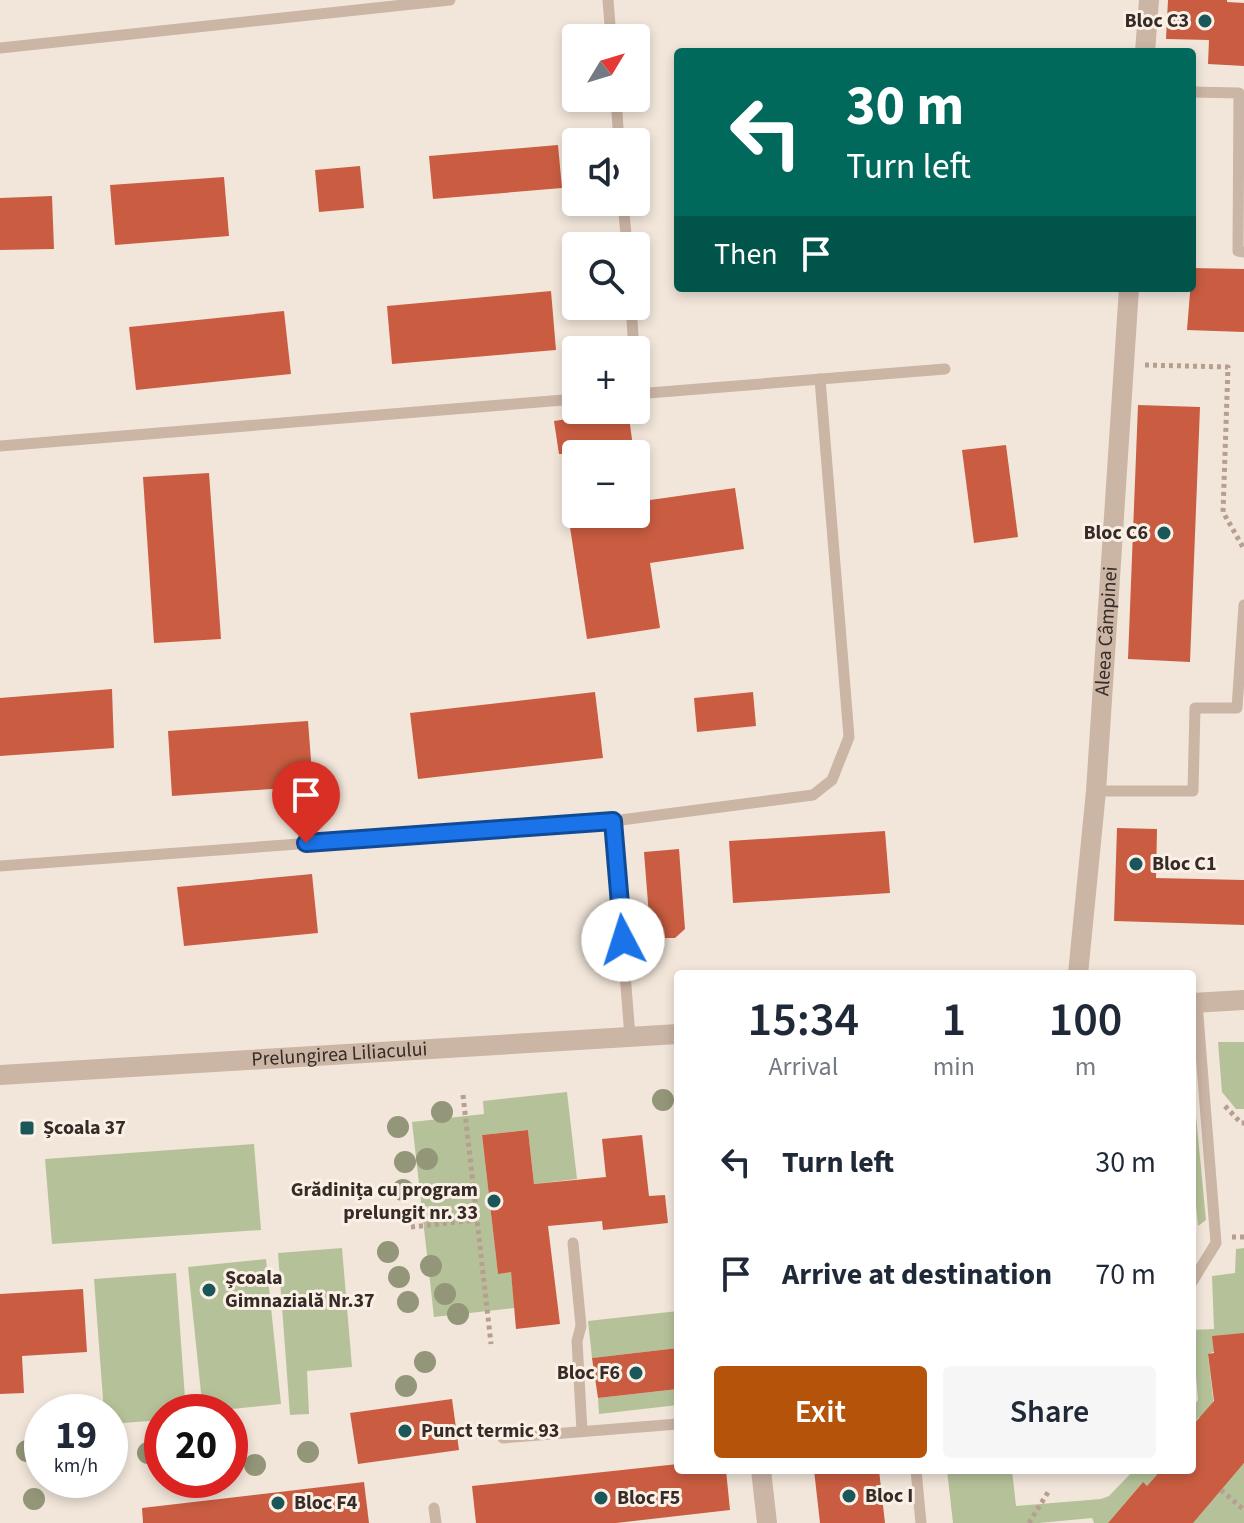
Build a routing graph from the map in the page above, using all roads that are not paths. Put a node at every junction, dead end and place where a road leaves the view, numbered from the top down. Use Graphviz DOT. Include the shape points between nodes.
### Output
graph roads {
  1 [pos="450,0"];
  2 [pos="608,0"];
  3 [pos="1149,0"];
  4 [pos="400,2"];
  5 [pos="610,24"];
  6 [pos="0,48"];
  7 [pos="1145,48"];
  8 [pos="1196,92"];
  9 [pos="1244,252"];
  10 [pos="1129,292"];
  11 [pos="945,369"];
  12 [pos="820,379"];
  13 [pos="650,393"];
  14 [pos="562,400"];
  15 [pos="0,446"];
  16 [pos="1244,605"];
  17 [pos="1096,791"];
  18 [pos="613,821"];
  19 [pos="0,866"];
  20 [pos="1078,970"];
  21 [pos="1244,1000"];
  22 [pos="1196,1003"];
  23 [pos="1196,1014"];
  24 [pos="674,1034"];
  25 [pos="630,1037"];
  26 [pos="0,1075"];
  27 [pos="573,1243"];
  28 [pos="1196,1276"];
  29 [pos="674,1424"];
  30 [pos="582,1431"];
  31 [pos="503,1438"];
  32 [pos="761,1474"];
  33 [pos="916,1474"];
  34 [pos="434,1508"];
  35 [pos="436,1523"];
  36 [pos="767,1523"];
  37 [pos="921,1523"];
  1 -- 4 [label="lane"];
  2 -- 5 [label="lane"];
  3 -- 7 [label="street"];
  4 -- 6 [label="lane"];
  8 -- 9 [label="lane" via="1239,93 1238,251"];
  10 -- 17 [label="street, Aleea Câmpinei"];
  11 -- 12 [label="lane"];
  12 -- 13 [label="lane"];
  12 -- 18 [label="lane" via="849,737 832,780 813,795"];
  14 -- 15 [label="lane"];
  16 -- 17 [label="lane" via="1237,708 1195,708 1193,791"];
  17 -- 20 [label="street, Aleea Câmpinei"];
  18 -- 19 [label="lane"];
  18 -- 25 [label="lane"];
  21 -- 22 [label="street"];
  23 -- 28 [label="lane" via="1216,1243"];
  24 -- 25 [label="street, Prelungirea Liliacului"];
  25 -- 26 [label="street, Prelungirea Liliacului"];
  27 -- 30 [label="lane" via="581,1326 577,1341"];
  29 -- 30 [label="lane"];
  30 -- 31 [label="lane"];
  32 -- 36 [label="street"];
  33 -- 37 [label="lane"];
  34 -- 35 [label="lane"];
}
